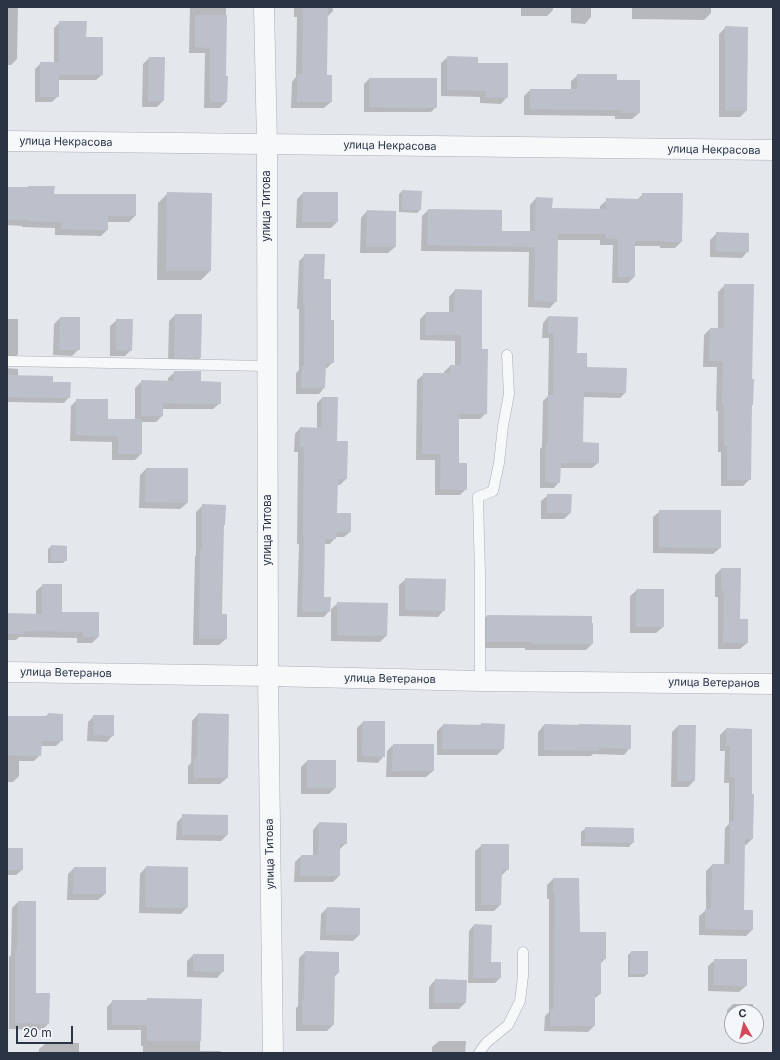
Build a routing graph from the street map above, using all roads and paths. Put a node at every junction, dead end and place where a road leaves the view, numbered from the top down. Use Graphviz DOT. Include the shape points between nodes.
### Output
graph roads {
  1 [pos="264,7"];
  2 [pos="7,141"];
  3 [pos="267,144"];
  4 [pos="773,150"];
  5 [pos="508,355"];
  6 [pos="7,361"];
  7 [pos="268,366"];
  8 [pos="7,672"];
  9 [pos="268,676"];
  10 [pos="480,681"];
  11 [pos="773,684"];
  12 [pos="523,952"];
  13 [pos="273,1053"];
  14 [pos="479,1053"];
  1 -- 3 [label="street, улица Титова"];
  2 -- 3 [label="street, улица Некрасова"];
  3 -- 4 [label="street, улица Некрасова"];
  3 -- 7 [label="street, улица Титова"];
  5 -- 10 [label="lane" via="509,394 499,463 493,491 478,497"];
  6 -- 7 [label="lane"];
  7 -- 9 [label="street, улица Титова"];
  8 -- 9 [label="street, улица Ветеранов"];
  9 -- 10 [label="street, улица Ветеранов"];
  9 -- 13 [label="street, улица Титова"];
  10 -- 11 [label="street, улица Ветеранов"];
  12 -- 14 [label="lane" via="520,1001 508,1025 486,1043"];
}
